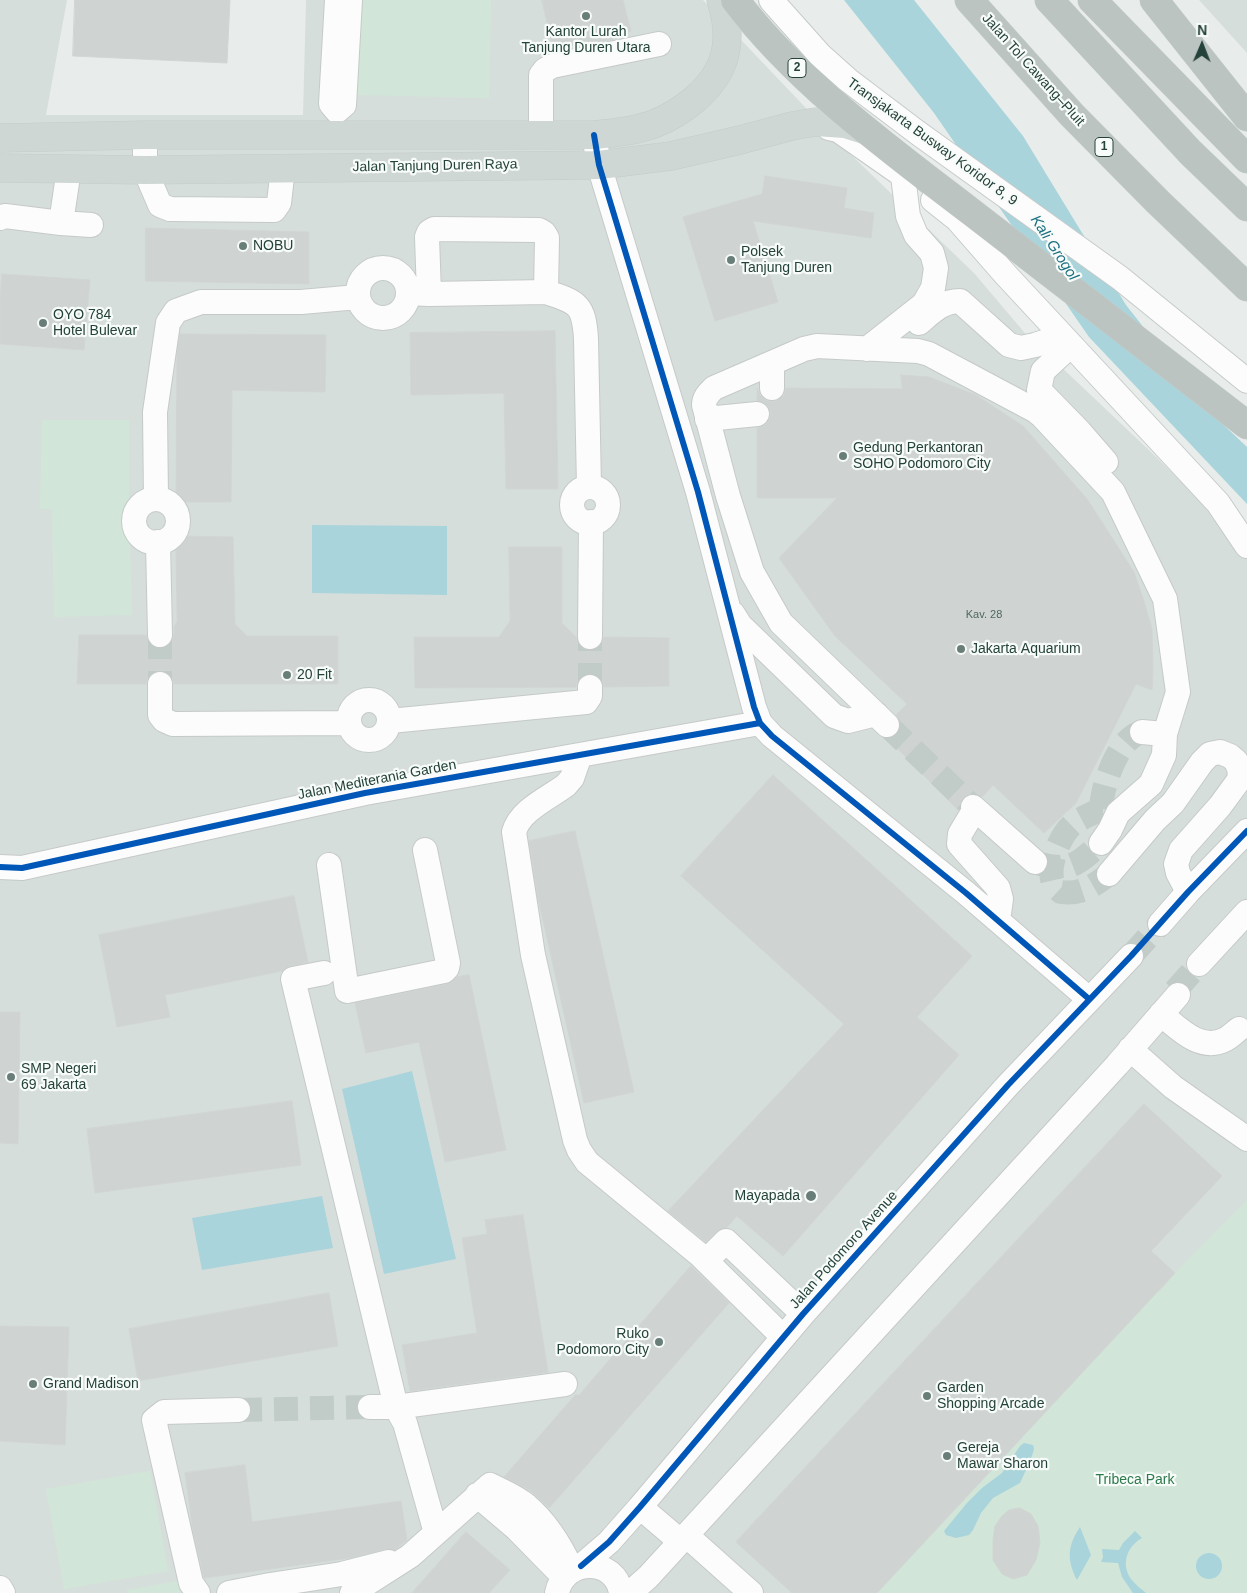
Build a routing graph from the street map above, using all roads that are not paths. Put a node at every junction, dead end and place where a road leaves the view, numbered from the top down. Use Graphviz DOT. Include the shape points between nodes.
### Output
graph roads {
  1 [pos="337,0"];
  2 [pos="350,0"];
  3 [pos="721,0"];
  4 [pos="735,0"];
  5 [pos="771,0"];
  6 [pos="969,0"];
  7 [pos="1049,0"];
  8 [pos="1092,0"];
  9 [pos="1154,0"];
  10 [pos="659,44"];
  11 [pos="1246,114"];
  12 [pos="337,123"];
  13 [pos="803,124"];
  14 [pos="864,130"];
  15 [pos="145,135"];
  16 [pos="540,135"];
  17 [pos="594,135"];
  18 [pos="0,138"];
  19 [pos="1247,159"];
  20 [pos="600,165"];
  21 [pos="900,165"];
  22 [pos="0,168"];
  23 [pos="283,168"];
  24 [pos="69,169"];
  25 [pos="145,170"];
  26 [pos="1247,207"];
  27 [pos="0,218"];
  28 [pos="61,223"];
  29 [pos="90,225"];
  30 [pos="1247,287"];
  31 [pos="546,292"];
  32 [pos="418,293"];
  33 [pos="358,298"];
  34 [pos="1067,341"];
  35 [pos="867,349"];
  36 [pos="895,350"];
  37 [pos="772,363"];
  38 [pos="1247,381"];
  39 [pos="666,386"];
  40 [pos="772,388"];
  41 [pos="708,394"];
  42 [pos="757,414"];
  43 [pos="708,419"];
  44 [pos="1247,425"];
  45 [pos="1113,492"];
  46 [pos="1247,546"];
  47 [pos="727,604"];
  48 [pos="160,635"];
  49 [pos="590,637"];
  50 [pos="160,684"];
  51 [pos="590,687"];
  52 [pos="760,723"];
  53 [pos="1142,732"];
  54 [pos="1165,734"];
  55 [pos="580,755"];
  56 [pos="1247,831"];
  57 [pos="1102,843"];
  58 [pos="424,850"];
  59 [pos="1035,862"];
  60 [pos="329,865"];
  61 [pos="0,867"];
  62 [pos="1109,874"];
  63 [pos="1188,892"];
  64 [pos="1247,912"];
  65 [pos="998,920"];
  66 [pos="1247,921"];
  67 [pos="1160,924"];
  68 [pos="1131,956"];
  69 [pos="333,987"];
  70 [pos="1089,999"];
  71 [pos="1161,1014"];
  72 [pos="1239,1029"];
  73 [pos="1124,1057"];
  74 [pos="1247,1139"];
  75 [pos="706,1261"];
  76 [pos="803,1314"];
  77 [pos="783,1337"];
  78 [pos="565,1384"];
  79 [pos="370,1407"];
  80 [pos="396,1407"];
  81 [pos="238,1410"];
  82 [pos="640,1507"];
  83 [pos="436,1533"];
  84 [pos="683,1538"];
  85 [pos="410,1556"];
  86 [pos="568,1577"];
  87 [pos="0,1588"];
  88 [pos="3,1593"];
  89 [pos="198,1593"];
  90 [pos="229,1593"];
  91 [pos="352,1593"];
  92 [pos="621,1593"];
  93 [pos="630,1593"];
  94 [pos="751,1593"];
  1 -- 12 [label="street" via="331,104"];
  2 -- 12 [label="street" via="344,104"];
  3 -- 17 [label="main road" via="727,24 726,50 722,65 707,87 667,118 638,129"];
  4 -- 14 [label="highway, 2" via="797,68"];
  5 -- 38 [label="street, Transjakarta Busway Koridor 8, 9" via="820,55 848,80 1120,278"];
  6 -- 30 [label="highway, Jalan Tol Cawang–Pluit / 1" via="1072,115"];
  7 -- 26 [label="highway" via="1190,152"];
  8 -- 19 [label="highway"];
  9 -- 11 [label="highway"];
  10 -- 16 [label="street" via="545,70 541,76"];
  12 -- 15 [label="main road"];
  12 -- 16 [label="main road"];
  13 -- 14 [label="main road, Jalan Tanjung Duren Raya" via="834,123"];
  13 -- 20 [label="main road, Jalan Tanjung Duren Raya" via="671,156"];
  13 -- 21 [label="street" via="838,130"];
  14 -- 21 [label="highway, 2"];
  15 -- 18 [label="main road"];
  15 -- 25 [label="street"];
  16 -- 17 [label="main road"];
  17 -- 20 [label="street"];
  20 -- 23 [label="main road, Jalan Tanjung Duren Raya"];
  20 -- 39 [label="street"];
  21 -- 34 [label="street" via="957,219"];
  21 -- 35 [label="street" via="908,216 916,235 932,253 936,268 933,288 924,304"];
  21 -- 44 [label="highway, 2"];
  22 -- 24 [label="main road, Jalan Tanjung Duren Raya"];
  23 -- 25 [label="main road, Jalan Tanjung Duren Raya"];
  23 -- 25 [label="street" via="279,203 274,210 170,209 160,206"];
  24 -- 25 [label="main road, Jalan Tanjung Duren Raya"];
  24 -- 28 [label="street"];
  27 -- 28 [label="street"];
  28 -- 29 [label="street"];
  31 -- 32 [label="street"];
  31 -- 32 [label="street" via="547,238 539,230 434,229 427,237"];
  31 -- 49 [label="street" via="565,298 581,310 585,321 589,487 603,493 608,503 602,518 591,522"];
  32 -- 33 [label="street" via="395,314 379,318 365,311"];
  32 -- 33 [label="street" via="395,272 379,268 360,282"];
  33 -- 48 [label="street" via="301,302 201,302 176,311 168,323 155,412 156,499 143,504 135,515 139,534 151,542 158,542"];
  34 -- 36 [label="street" via="1021,348 1008,345 960,301 951,301 942,304 915,326"];
  34 -- 45 [label="street" via="1043,371 1039,390 1108,464"];
  34 -- 46 [label="street" via="1218,502"];
  35 -- 36 [label="street"];
  35 -- 37 [label="street" via="817,346"];
  36 -- 45 [label="street" via="929,354 1031,407"];
  37 -- 40 [label="street"];
  37 -- 41 [label="street" via="714,388"];
  39 -- 41 [label="street"];
  39 -- 47 [label="street"];
  41 -- 43 [label="street" via="704,400"];
  42 -- 43 [label="street"];
  43 -- 47 [label="street" via="752,572 781,623 881,719 848,721 834,716 740,625"];
  45 -- 54 [label="street" via="1165,599 1178,692"];
  47 -- 52 [label="street"];
  50 -- 51 [label="street" via="160,715 173,724 349,723 360,738 373,740 384,734 390,722 586,702"];
  52 -- 55 [label="street, Jalan Mediterania Garden"];
  52 -- 65 [label="street"];
  53 -- 54 [label="street"];
  54 -- 57 [label="street" via="1164,755 1152,784 1110,811 1110,830"];
  55 -- 61 [label="street, Jalan Mediterania Garden" via="365,793 22,868"];
  55 -- 75 [label="street" via="566,785 523,816 514,832 533,956 571,1127 587,1162"];
  56 -- 63 [label="street"];
  58 -- 69 [label="street" via="447,968 444,972"];
  59 -- 65 [label="street" via="974,808 960,834 959,844 998,888 1002,899"];
  60 -- 69 [label="street"];
  62 -- 63 [label="street" via="1173,804 1202,762 1210,754 1220,752 1236,761 1239,780 1181,850 1176,864"];
  63 -- 67 [label="street"];
  64 -- 66 [label="street" via="1200,967"];
  65 -- 70 [label="street"];
  68 -- 70 [label="street, Jalan Podomoro Avenue"];
  69 -- 80 [label="street" via="293,979"];
  70 -- 76 [label="street, Jalan Podomoro Avenue"];
  71 -- 72 [label="street" via="1192,1039 1202,1042 1225,1040"];
  71 -- 73 [label="street"];
  71 -- 73 [label="street" via="1176,993 1132,1036"];
  73 -- 74 [label="street"];
  73 -- 84 [label="street"];
  75 -- 76 [label="street" via="726,1241"];
  75 -- 77 [label="street"];
  76 -- 77 [label="street, Jalan Podomoro Avenue"];
  77 -- 82 [label="street, Jalan Podomoro Avenue"];
  78 -- 80 [label="street"];
  79 -- 80 [label="street"];
  80 -- 83 [label="street" via="405,1423"];
  81 -- 89 [label="street" via="164,1412 154,1420 191,1583"];
  82 -- 84 [label="street"];
  82 -- 86 [label="street, Jalan Podomoro Avenue" via="609,1542"];
  83 -- 85 [label="street"];
  83 -- 86 [label="street" via="483,1490 516,1528"];
  84 -- 93 [label="street"];
  84 -- 94 [label="street"];
  85 -- 90 [label="street" via="342,1574"];
  85 -- 91 [label="street"];
  86 -- 92 [label="street" via="591,1566 601,1568 617,1580"];
  87 -- 88 [label="street"];
}
